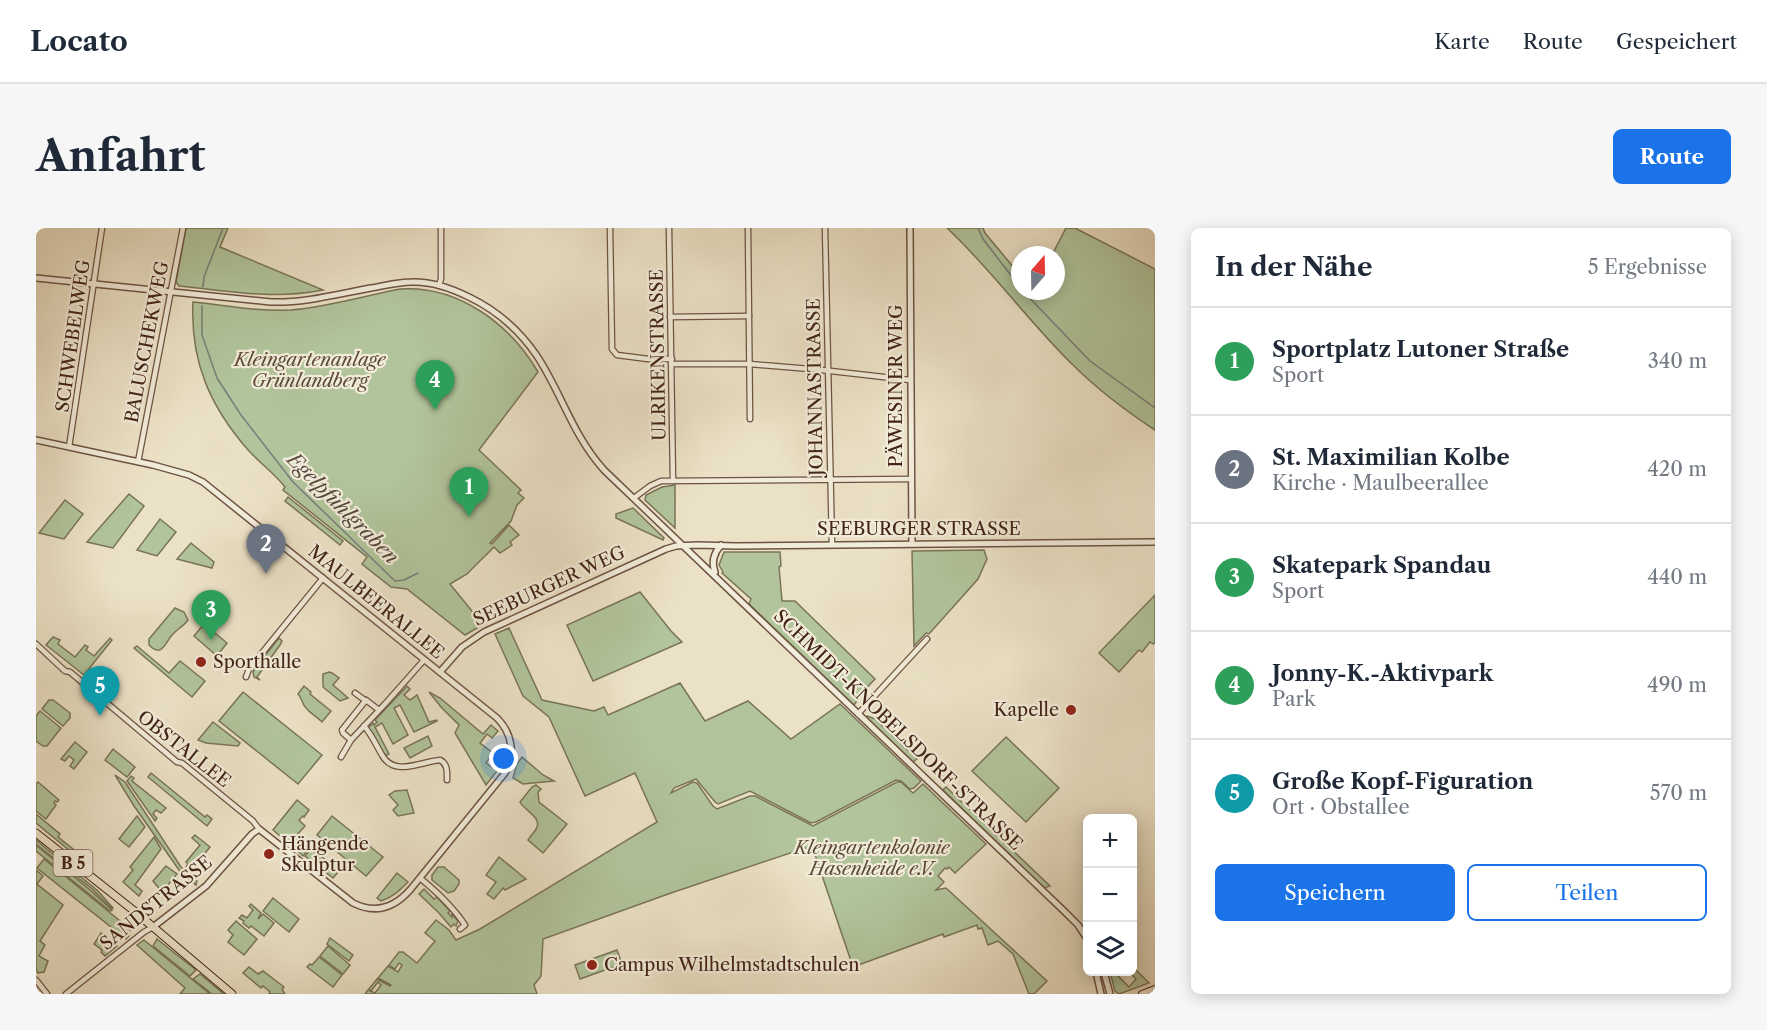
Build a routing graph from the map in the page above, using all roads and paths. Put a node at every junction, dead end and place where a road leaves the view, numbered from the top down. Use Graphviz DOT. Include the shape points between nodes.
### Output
graph roads {
  1 [pos="102,228"];
  2 [pos="183,228"];
  3 [pos="441,228"];
  4 [pos="610,228"];
  5 [pos="669,228"];
  6 [pos="748,228"];
  7 [pos="825,228"];
  8 [pos="910,228"];
  9 [pos="36,278"];
  10 [pos="94,284"];
  11 [pos="439,285"];
  12 [pos="170,292"];
  13 [pos="749,316"];
  14 [pos="670,317"];
  15 [pos="672,362"];
  16 [pos="750,364"];
  17 [pos="828,370"];
  18 [pos="910,380"];
  19 [pos="750,419"];
  20 [pos="36,440"];
  21 [pos="69,447"];
  22 [pos="138,462"];
  23 [pos="911,479"];
  24 [pos="831,480"];
  25 [pos="673,481"];
  26 [pos="634,498"];
  27 [pos="1155,542"];
  28 [pos="912,544"];
  29 [pos="721,545"];
  30 [pos="832,545"];
  31 [pos="683,546"];
  32 [pos="717,576"];
  33 [pos="323,578"];
  34 [pos="927,639"];
  35 [pos="36,644"];
  36 [pos="424,660"];
  37 [pos="440,672"];
  38 [pos="246,677"];
  39 [pos="355,693"];
  40 [pos="366,701"];
  41 [pos="379,710"];
  42 [pos="858,714"];
  43 [pos="364,726"];
  44 [pos="351,740"];
  45 [pos="341,757"];
  46 [pos="447,780"];
  47 [pos="259,829"];
  48 [pos="36,833"];
  49 [pos="420,878"];
  50 [pos="153,927"];
  51 [pos="460,929"];
  52 [pos="1083,932"];
  53 [pos="1097,976"];
  54 [pos="1105,976"];
  55 [pos="36,980"];
  56 [pos="1155,990"];
  57 [pos="47,994"];
  58 [pos="66,994"];
  59 [pos="232,994"];
  60 [pos="1101,994"];
  61 [pos="1110,994"];
  62 [pos="1142,994"];
  1 -- 10 [label="street, SCHWEBELWEG"];
  2 -- 12 [label="street, BALUSCHEKWEG"];
  3 -- 11 [label="street"];
  4 -- 15 [label="street" via="612,349 617,355"];
  5 -- 14 [label="street, ULRIKENSTRASSE"];
  6 -- 13 [label="street"];
  7 -- 17 [label="street, JOHANNASTRASSE"];
  8 -- 18 [label="street, PÄWESINER WEG"];
  9 -- 10 [label="street, SCHMIDT-KNOBELSDORF-STRASSE"];
  10 -- 12 [label="street, SCHMIDT-KNOBELSDORF-STRASSE"];
  10 -- 21 [label="street, SCHWEBELWEG"];
  11 -- 12 [label="street, SCHMIDT-KNOBELSDORF-STRASSE" via="400,283 285,303"];
  11 -- 26 [label="street, SCHMIDT-KNOBELSDORF-STRASSE" via="479,302 518,332 543,366 584,445"];
  12 -- 22 [label="street, BALUSCHEKWEG"];
  13 -- 14 [label="street"];
  13 -- 16 [label="street"];
  14 -- 15 [label="street, ULRIKENSTRASSE"];
  15 -- 16 [label="street"];
  15 -- 25 [label="street, ULRIKENSTRASSE"];
  16 -- 17 [label="street"];
  16 -- 19 [label="street"];
  17 -- 18 [label="street"];
  17 -- 24 [label="street, JOHANNASTRASSE"];
  18 -- 23 [label="street, PÄWESINER WEG"];
  20 -- 21 [label="street, MAULBEERALLEE"];
  21 -- 22 [label="street, MAULBEERALLEE"];
  22 -- 33 [label="street, MAULBEERALLEE" via="203,482"];
  23 -- 24 [label="street"];
  23 -- 28 [label="street, PÄWESINER WEG"];
  24 -- 25 [label="street"];
  24 -- 30 [label="street, JOHANNASTRASSE"];
  25 -- 26 [label="street" via="650,486"];
  26 -- 31 [label="street, SCHMIDT-KNOBELSDORF-STRASSE"];
  27 -- 28 [label="street, SEEBURGER STRASSE"];
  28 -- 30 [label="street, SEEBURGER STRASSE"];
  29 -- 30 [label="street, SEEBURGER STRASSE"];
  29 -- 31 [label="street, SEEBURGER STRASSE"];
  29 -- 32 [label="street" via="713,561"];
  31 -- 32 [label="street, SCHMIDT-KNOBELSDORF-STRASSE"];
  31 -- 37 [label="street, SEEBURGER WEG" via="640,560 489,629 466,643"];
  32 -- 42 [label="street, SCHMIDT-KNOBELSDORF-STRASSE"];
  33 -- 36 [label="street, MAULBEERALLEE"];
  33 -- 38 [label="street"];
  34 -- 42 [label="street"];
  35 -- 47 [label="street, OBSTALLEE"];
  36 -- 37 [label="street, MAULBEERALLEE"];
  36 -- 41 [label="street"];
  37 -- 49 [label="street, MAULBEERALLEE" via="502,723 512,747 511,758 504,773"];
  39 -- 40 [label="street"];
  40 -- 41 [label="street"];
  40 -- 44 [label="street" via="342,730"];
  41 -- 43 [label="street"];
  42 -- 52 [label="street, SCHMIDT-KNOBELSDORF-STRASSE"];
  43 -- 44 [label="street"];
  43 -- 46 [label="street" via="390,765 403,768 440,760 447,767"];
  44 -- 45 [label="street"];
  47 -- 49 [label="street" via="361,907 390,906"];
  47 -- 50 [label="street, SANDSTRASSE" via="206,886"];
  48 -- 50 [label="main road, B 5"];
  49 -- 51 [label="street" via="459,916 465,925"];
  50 -- 58 [label="street, SANDSTRASSE"];
  50 -- 59 [label="main road, B 5"];
  53 -- 60 [label="street"];
  54 -- 61 [label="street"];
  55 -- 57 [label="street"];
  56 -- 62 [label="main road"];
}
